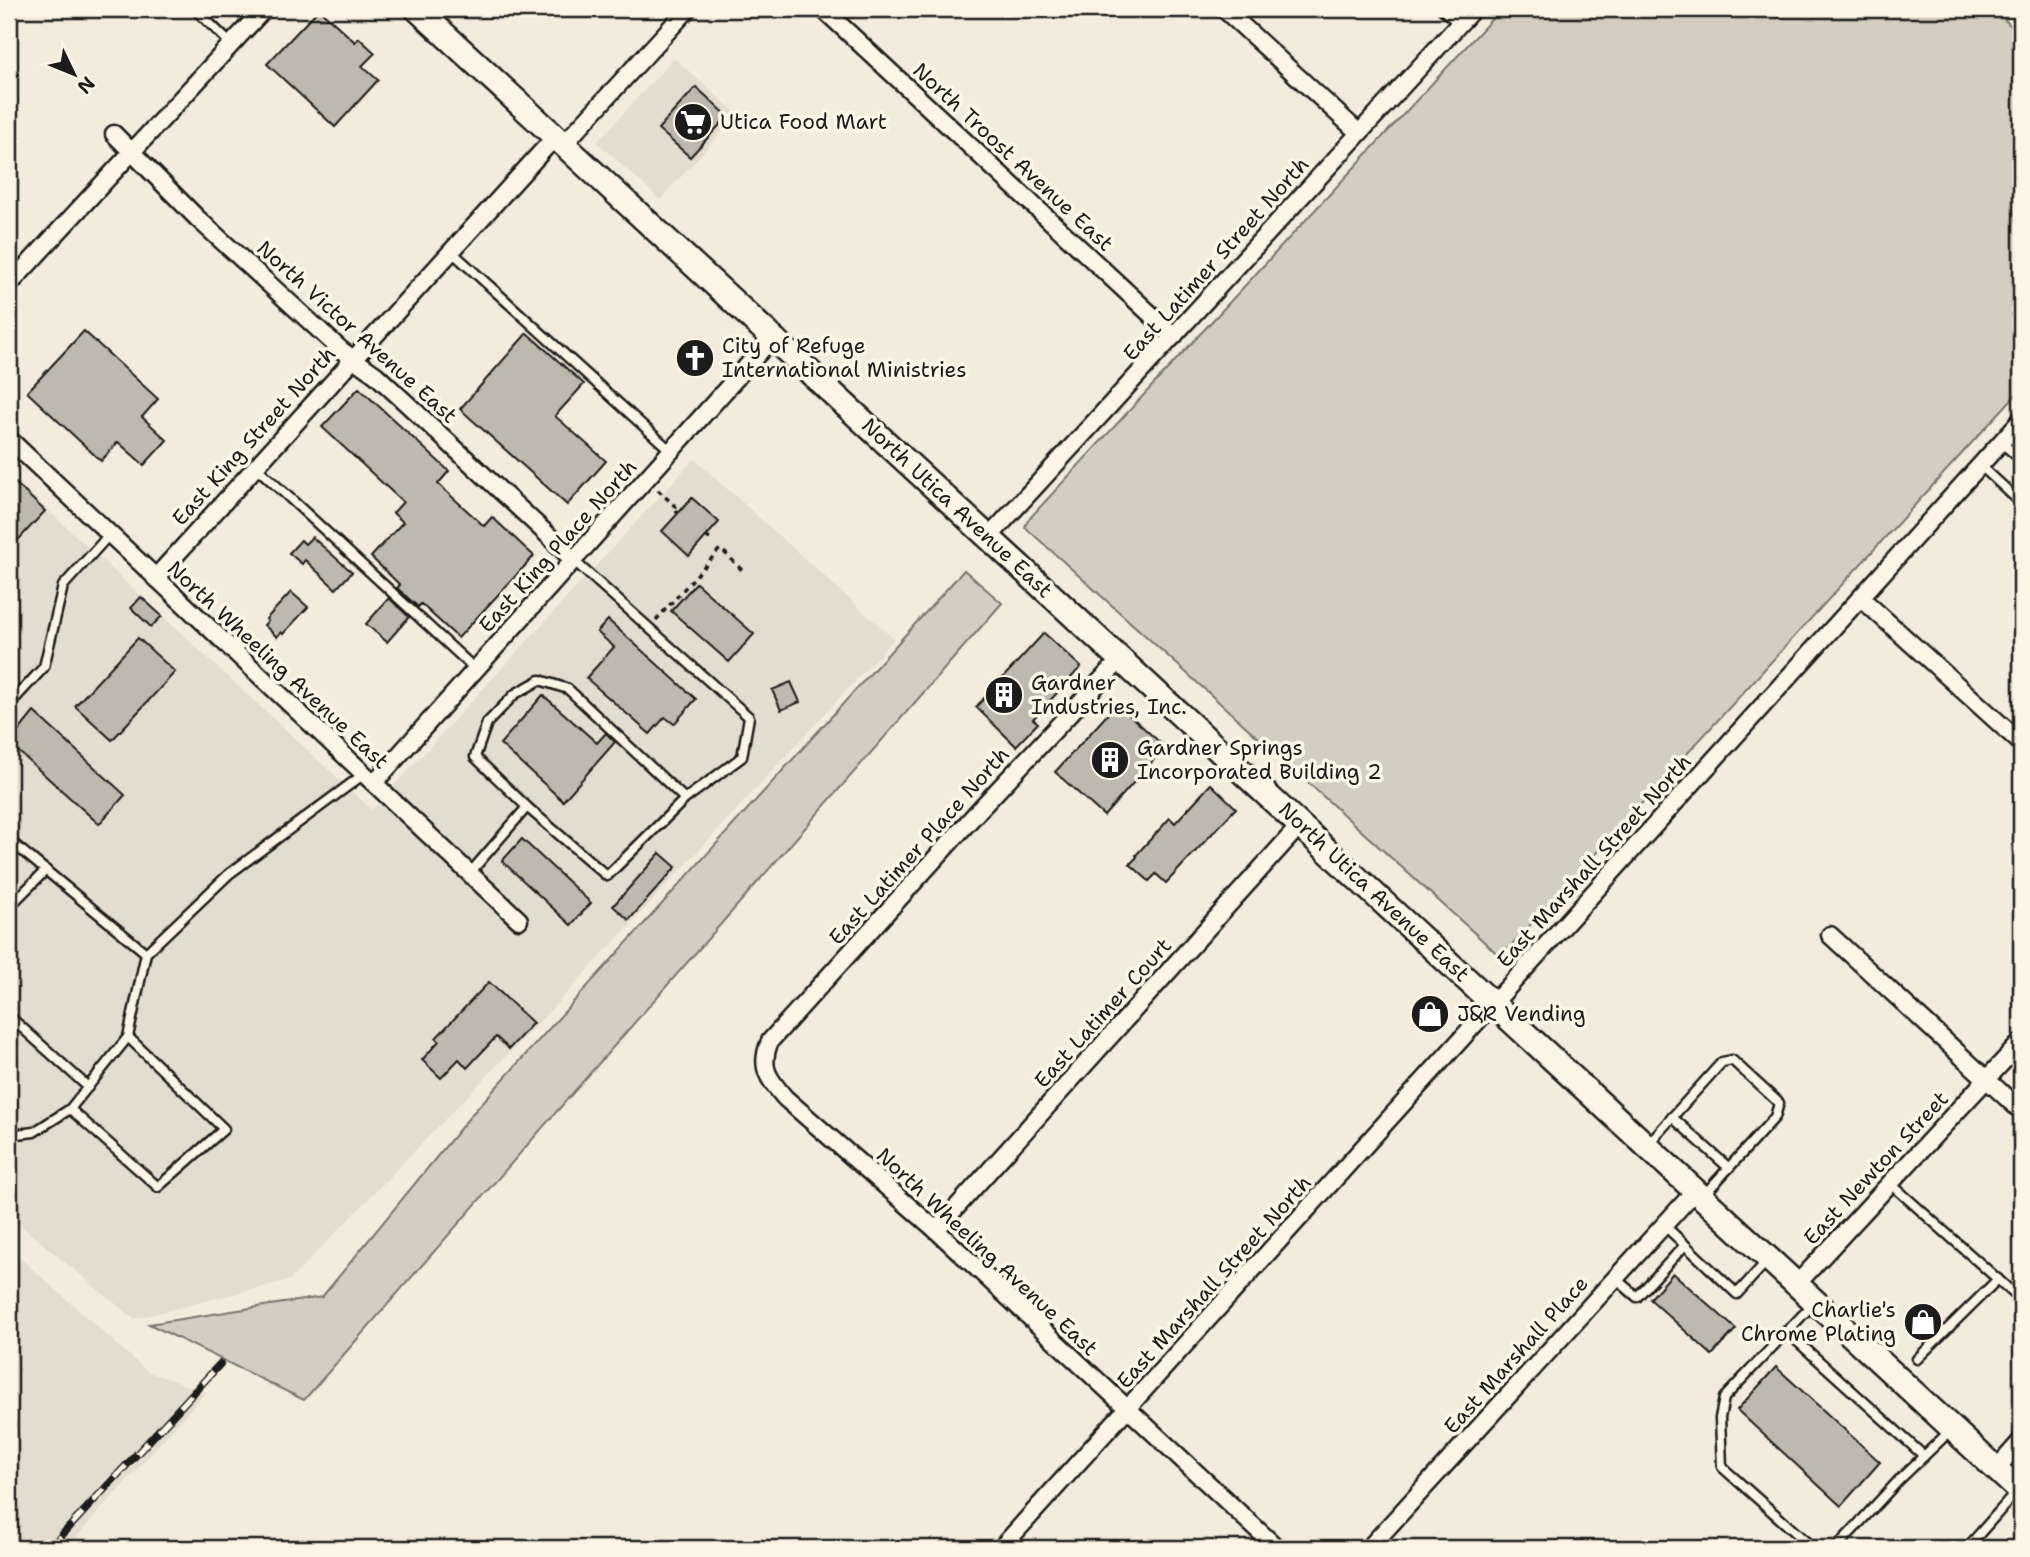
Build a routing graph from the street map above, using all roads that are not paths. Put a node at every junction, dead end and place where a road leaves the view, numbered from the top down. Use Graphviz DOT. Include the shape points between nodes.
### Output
graph roads {
  1 [pos="195,9"];
  2 [pos="264,9"];
  3 [pos="417,9"];
  4 [pos="688,9"];
  5 [pos="823,9"];
  6 [pos="1224,9"];
  7 [pos="1442,9"];
  8 [pos="1473,9"];
  9 [pos="1459,24"];
  10 [pos="231,44"];
  11 [pos="1359,133"];
  12 [pos="114,134"];
  13 [pos="559,141"];
  14 [pos="132,151"];
  15 [pos="451,251"];
  16 [pos="9,285"];
  17 [pos="1174,335"];
  18 [pos="773,337"];
  19 [pos="352,358"];
  20 [pos="2021,420"];
  21 [pos="9,439"];
  22 [pos="2001,442"];
  23 [pos="671,451"];
  24 [pos="2021,460"];
  25 [pos="1980,465"];
  26 [pos="255,466"];
  27 [pos="2021,496"];
  28 [pos="109,534"];
  29 [pos="989,537"];
  30 [pos="573,560"];
  31 [pos="155,578"];
  32 [pos="1861,598"];
  33 [pos="1121,659"];
  34 [pos="475,669"];
  35 [pos="9,705"];
  36 [pos="2021,743"];
  37 [pos="369,779"];
  38 [pos="685,799"];
  39 [pos="527,807"];
  40 [pos="1301,824"];
  41 [pos="9,840"];
  42 [pos="46,870"];
  43 [pos="469,874"];
  44 [pos="9,907"];
  45 [pos="519,920"];
  46 [pos="1830,935"];
  47 [pos="146,953"];
  48 [pos="1494,1004"];
  49 [pos="9,1016"];
  50 [pos="128,1037"];
  51 [pos="2021,1042"];
  52 [pos="765,1070"];
  53 [pos="1987,1079"];
  54 [pos="88,1087"];
  55 [pos="70,1109"];
  56 [pos="2021,1111"];
  57 [pos="1672,1117"];
  58 [pos="9,1135"];
  59 [pos="1647,1146"];
  60 [pos="1729,1168"];
  61 [pos="1891,1183"];
  62 [pos="1698,1194"];
  63 [pos="1664,1224"];
  64 [pos="936,1230"];
  65 [pos="1685,1245"];
  66 [pos="1769,1259"];
  67 [pos="1615,1278"];
  68 [pos="1998,1279"];
  69 [pos="1796,1285"];
  70 [pos="2021,1300"];
  71 [pos="1815,1302"];
  72 [pos="1786,1331"];
  73 [pos="1917,1359"];
  74 [pos="1126,1410"];
  75 [pos="1952,1429"];
  76 [pos="2021,1441"];
  77 [pos="1924,1456"];
  78 [pos="1996,1469"];
  79 [pos="2020,1491"];
  80 [pos="1001,1548"];
  81 [pos="1277,1548"];
  82 [pos="1369,1548"];
  83 [pos="1812,1548"];
  84 [pos="1836,1548"];
  85 [pos="1967,1548"];
  1 -- 10 [label="lane"];
  2 -- 10 [label="street"];
  3 -- 13 [label="main road, North Utica Avenue East"];
  4 -- 13 [label="street, East King Street North"];
  5 -- 17 [label="street, North Troost Avenue East"];
  6 -- 11 [label="street"];
  7 -- 9 [label="lane"];
  8 -- 9 [label="street, East Latimer Street North"];
  9 -- 11 [label="street, East Latimer Street North"];
  10 -- 14 [label="street"];
  11 -- 17 [label="street, East Latimer Street North"];
  12 -- 14 [label="street, North Victor Avenue East"];
  13 -- 15 [label="street, East King Street North"];
  13 -- 18 [label="main road, North Utica Avenue East"];
  14 -- 16 [label="street"];
  14 -- 19 [label="street, North Victor Avenue East" via="197,218"];
  15 -- 19 [label="street, East King Street North"];
  15 -- 23 [label="lane"];
  17 -- 29 [label="street, East Latimer Street North"];
  18 -- 23 [label="street, East King Place North"];
  18 -- 29 [label="main road, North Utica Avenue East"];
  19 -- 26 [label="street, East King Street North"];
  19 -- 30 [label="street, North Victor Avenue East" via="376,375"];
  20 -- 22 [label="street, East Marshall Street North"];
  21 -- 28 [label="street, North Wheeling Avenue East"];
  22 -- 24 [label="lane"];
  22 -- 25 [label="street, East Marshall Street North"];
  23 -- 30 [label="street, East King Place North"];
  25 -- 27 [label="lane" via="2018,500"];
  25 -- 32 [label="street, East Marshall Street North"];
  26 -- 31 [label="street, East King Street North"];
  26 -- 34 [label="lane"];
  28 -- 31 [label="street, North Wheeling Avenue East"];
  28 -- 35 [label="lane" via="63,586 44,667"];
  29 -- 33 [label="main road, North Utica Avenue East"];
  30 -- 34 [label="street, East King Place North"];
  30 -- 38 [label="lane" via="748,717 742,758"];
  31 -- 37 [label="street, North Wheeling Avenue East"];
  32 -- 36 [label="street"];
  32 -- 48 [label="street, East Marshall Street North"];
  33 -- 40 [label="main road, North Utica Avenue East"];
  33 -- 52 [label="street, East Latimer Place North" via="770,1041 764,1055"];
  34 -- 37 [label="street, East King Place North"];
  37 -- 43 [label="street, North Wheeling Avenue East"];
  37 -- 47 [label="lane" via="229,874"];
  38 -- 39 [label="lane" via="607,876"];
  38 -- 39 [label="lane" via="569,690 540,680 515,694 487,723 475,757"];
  39 -- 43 [label="lane"];
  40 -- 48 [label="main road, North Utica Avenue East"];
  40 -- 64 [label="street, East Latimer Court"];
  41 -- 42 [label="lane"];
  42 -- 44 [label="lane"];
  42 -- 47 [label="lane"];
  43 -- 45 [label="street, North Wheeling Avenue East"];
  46 -- 53 [label="street"];
  47 -- 50 [label="lane"];
  48 -- 59 [label="main road, North Utica Avenue East"];
  48 -- 74 [label="street, East Marshall Street North"];
  49 -- 54 [label="lane"];
  50 -- 54 [label="lane"];
  50 -- 55 [label="lane" via="224,1129 158,1187"];
  51 -- 53 [label="street, East Newton Street"];
  52 -- 64 [label="street, North Wheeling Avenue East" via="786,1098"];
  53 -- 56 [label="street"];
  53 -- 61 [label="street, East Newton Street"];
  54 -- 55 [label="lane"];
  55 -- 58 [label="lane" via="34,1132"];
  57 -- 59 [label="lane"];
  57 -- 60 [label="lane"];
  57 -- 60 [label="lane" via="1722,1062 1732,1060 1779,1103 1775,1117"];
  59 -- 62 [label="main road, North Utica Avenue East"];
  60 -- 62 [label="lane"];
  61 -- 68 [label="lane"];
  61 -- 69 [label="street, East Newton Street"];
  62 -- 63 [label="street, East Marshall Place"];
  62 -- 66 [label="main road, North Utica Avenue East"];
  63 -- 65 [label="lane"];
  63 -- 67 [label="street, East Marshall Place"];
  64 -- 74 [label="street, North Wheeling Avenue East"];
  65 -- 66 [label="lane" via="1737,1294"];
  65 -- 67 [label="lane" via="1637,1297"];
  66 -- 69 [label="main road, North Utica Avenue East"];
  67 -- 82 [label="street, East Marshall Place"];
  68 -- 70 [label="lane"];
  68 -- 73 [label="lane"];
  69 -- 71 [label="main road, North Utica Avenue East"];
  71 -- 72 [label="lane"];
  71 -- 75 [label="main road, North Utica Avenue East"];
  72 -- 77 [label="lane"];
  72 -- 83 [label="lane" via="1724,1398 1722,1467"];
  74 -- 80 [label="street, East Marshall Street North"];
  74 -- 81 [label="street, North Wheeling Avenue East"];
  75 -- 77 [label="lane"];
  75 -- 78 [label="main road, North Utica Avenue East"];
  76 -- 78 [label="street"];
  77 -- 84 [label="lane"];
  78 -- 79 [label="main road, North Utica Avenue East"];
  79 -- 85 [label="lane"];
}
